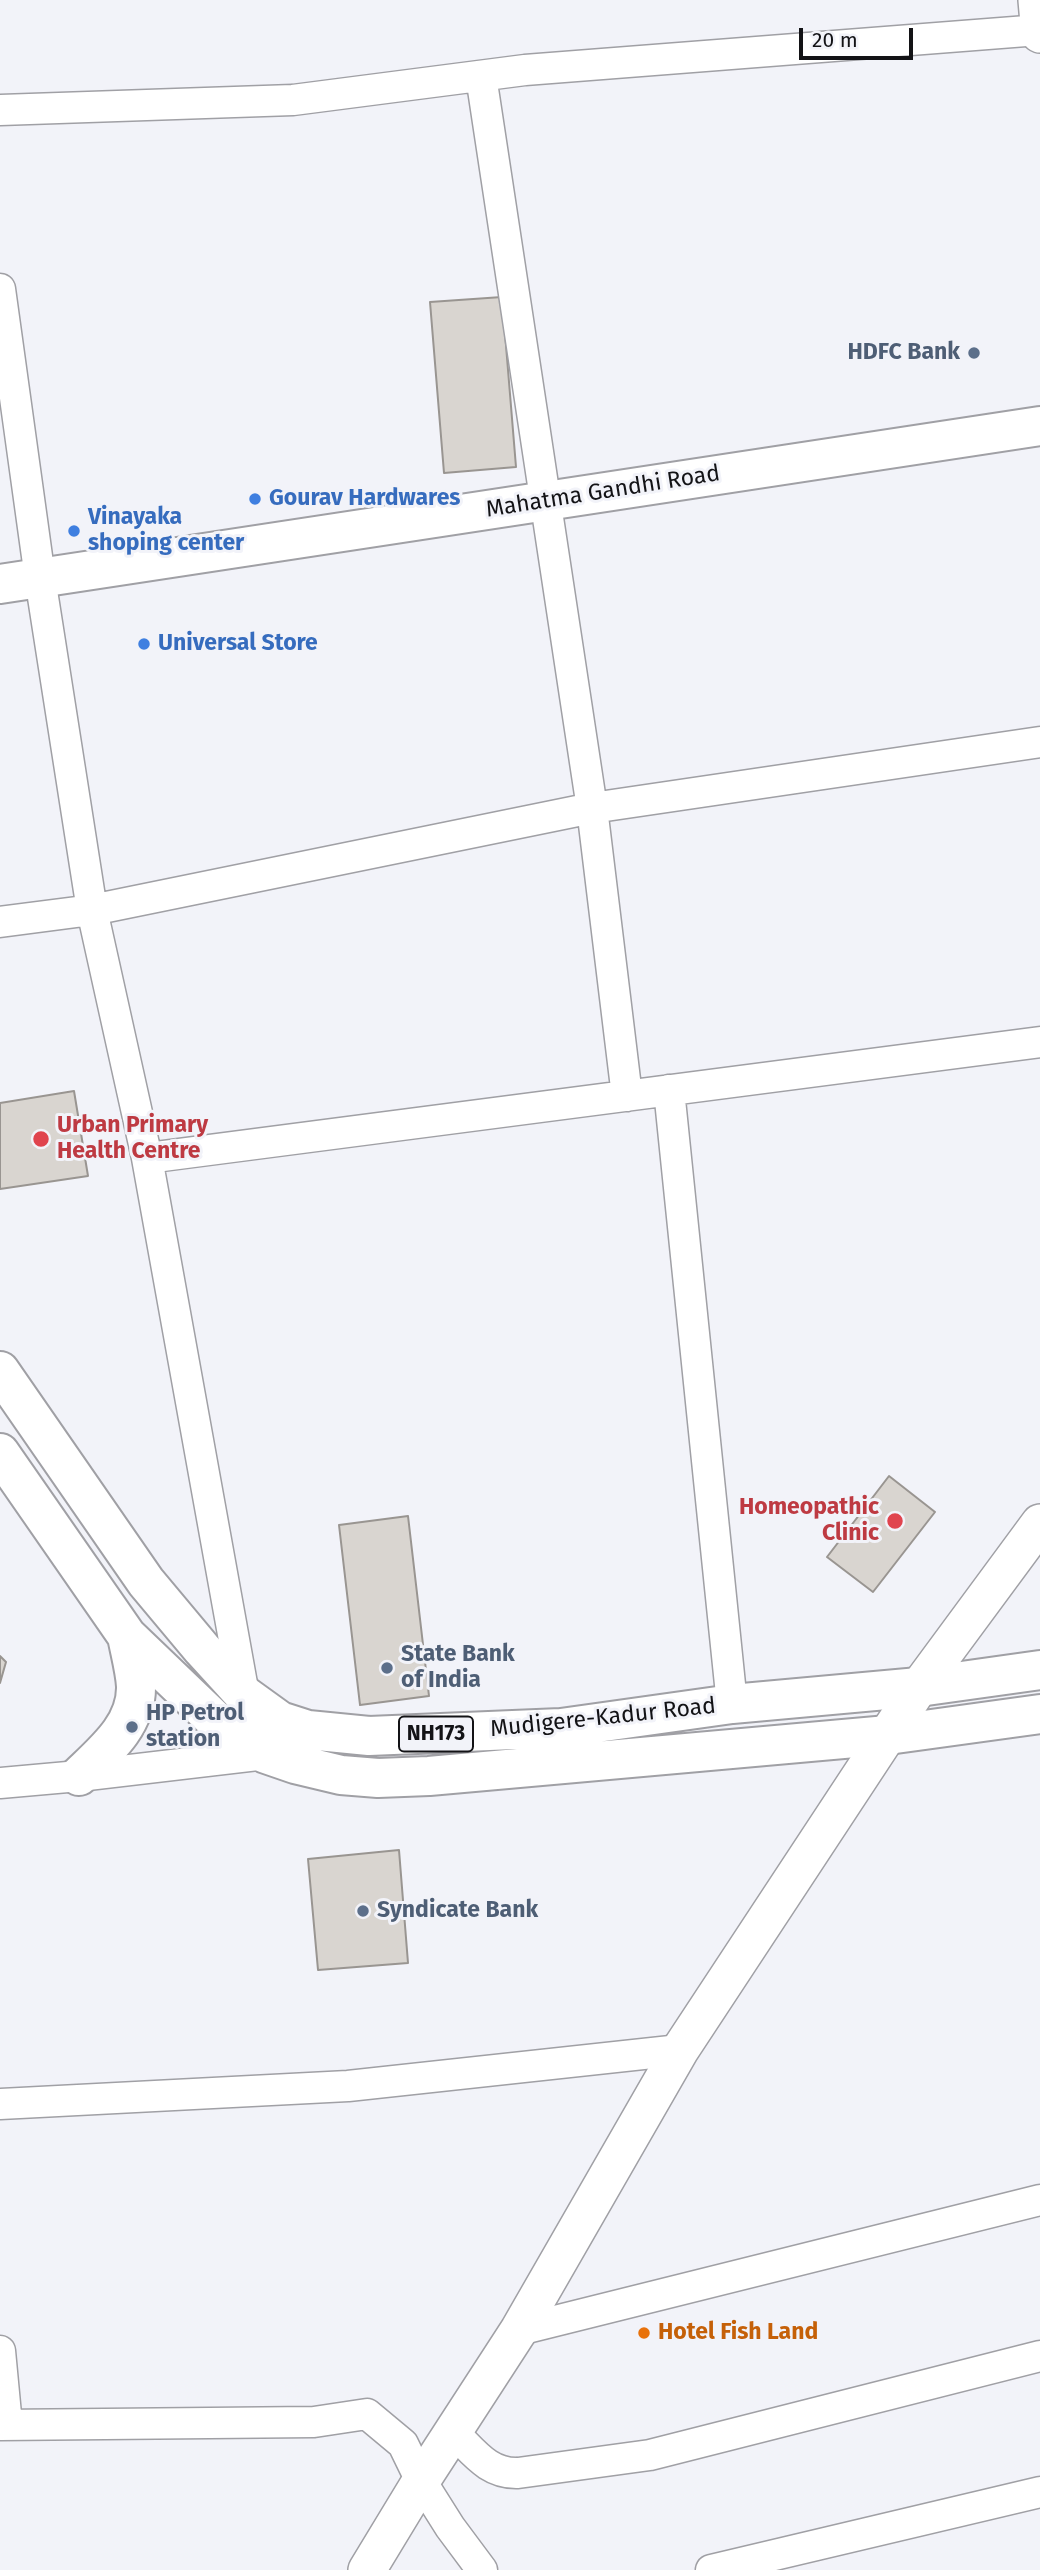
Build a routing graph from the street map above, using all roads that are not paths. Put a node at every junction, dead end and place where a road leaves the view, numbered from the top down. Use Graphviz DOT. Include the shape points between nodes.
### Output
graph roads {
  1 [pos="1037,0"];
  2 [pos="1040,32"];
  3 [pos="481,76"];
  4 [pos="0,110"];
  5 [pos="0,289"];
  6 [pos="1040,426"];
  7 [pos="544,501"];
  8 [pos="40,578"];
  9 [pos="0,584"];
  10 [pos="1040,742"];
  11 [pos="592,808"];
  12 [pos="92,910"];
  13 [pos="0,922"];
  14 [pos="1040,1042"];
  15 [pos="669,1090"];
  16 [pos="627,1096"];
  17 [pos="148,1158"];
  18 [pos="0,1371"];
  19 [pos="0,1453"];
  20 [pos="1040,1522"];
  21 [pos="127,1636"];
  22 [pos="1040,1670"];
  23 [pos="919,1687"];
  24 [pos="244,1696"];
  25 [pos="732,1704"];
  26 [pos="1040,1714"];
  27 [pos="308,1730"];
  28 [pos="888,1735"];
  29 [pos="266,1754"];
  30 [pos="79,1776"];
  31 [pos="0,1783"];
  32 [pos="680,2050"];
  33 [pos="0,2104"];
  34 [pos="1040,2200"];
  35 [pos="519,2330"];
  36 [pos="0,2351"];
  37 [pos="1040,2356"];
  38 [pos="4,2425"];
  39 [pos="454,2433"];
  40 [pos="421,2481"];
  41 [pos="1040,2492"];
  42 [pos="367,2570"];
  43 [pos="482,2570"];
  44 [pos="711,2570"];
  1 -- 2 [label="street"];
  2 -- 3 [label="street"];
  3 -- 4 [label="street" via="293,100"];
  3 -- 7 [label="street"];
  5 -- 8 [label="street"];
  6 -- 7 [label="main road, Mahatma Gandhi Road"];
  7 -- 8 [label="main road, Mahatma Gandhi Road"];
  7 -- 11 [label="street"];
  8 -- 9 [label="main road, Mahatma Gandhi Road"];
  8 -- 12 [label="street"];
  10 -- 11 [label="street"];
  11 -- 12 [label="street"];
  11 -- 16 [label="street"];
  12 -- 13 [label="street"];
  12 -- 17 [label="street"];
  14 -- 15 [label="street"];
  15 -- 16 [label="street"];
  15 -- 25 [label="street"];
  16 -- 17 [label="street"];
  17 -- 24 [label="street"];
  18 -- 24 [label="main road, Mudigere-Kadur Road / NH173" via="146,1582"];
  19 -- 21 [label="main road, Mudigere-Kadur Road / NH173"];
  20 -- 23 [label="street"];
  21 -- 29 [label="main road, Mudigere-Kadur Road / NH173" via="221,1726"];
  21 -- 30 [label="main road" via="136,1685 133,1710 117,1739"];
  22 -- 23 [label="main road, Mudigere-Kadur Road / NH173"];
  23 -- 25 [label="main road, Mudigere-Kadur Road / NH173"];
  23 -- 28 [label="street"];
  24 -- 27 [label="main road, Mudigere-Kadur Road / NH173" via="281,1721"];
  25 -- 27 [label="main road, Mudigere-Kadur Road / NH173" via="561,1728 369,1736"];
  26 -- 28 [label="main road, Mudigere-Kadur Road / NH173"];
  27 -- 29 [label="street"];
  28 -- 29 [label="main road, Mudigere-Kadur Road / NH173" via="378,1778 341,1775"];
  28 -- 32 [label="street"];
  29 -- 30 [label="street"];
  30 -- 31 [label="street"];
  32 -- 33 [label="street" via="348,2086"];
  32 -- 35 [label="street"];
  34 -- 35 [label="street"];
  35 -- 39 [label="street"];
  36 -- 38 [label="street"];
  37 -- 39 [label="street" via="649,2455 518,2473 503,2474 490,2468"];
  38 -- 40 [label="street" via="314,2422 367,2414 402,2444"];
  39 -- 40 [label="street"];
  40 -- 42 [label="street"];
  40 -- 43 [label="street"];
  41 -- 44 [label="street"];
}
